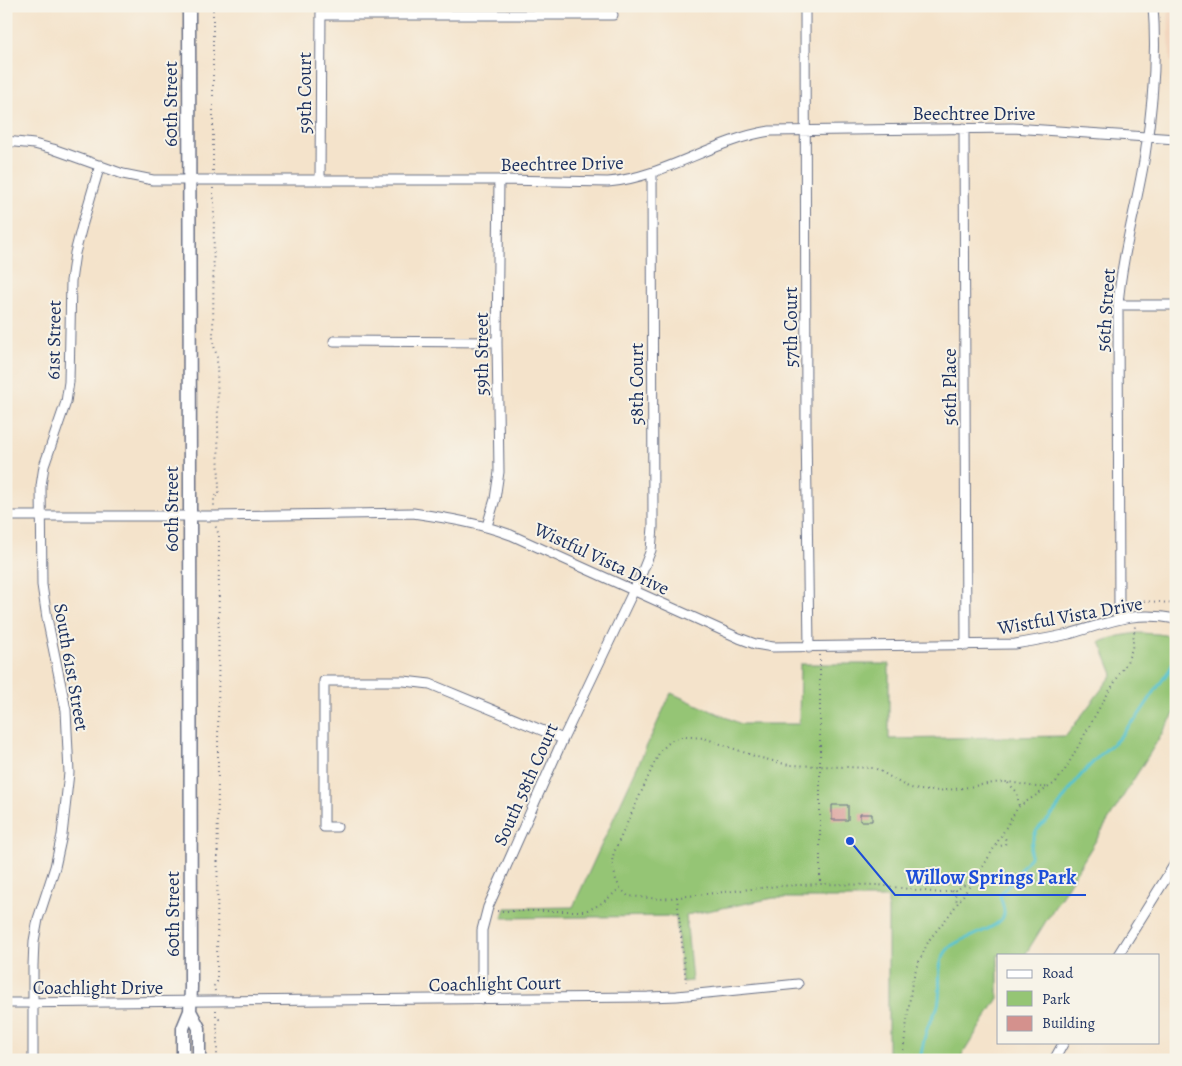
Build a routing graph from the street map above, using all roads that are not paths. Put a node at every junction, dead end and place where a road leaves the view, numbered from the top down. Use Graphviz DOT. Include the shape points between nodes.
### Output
graph roads {
  1 [pos="189,6"];
  2 [pos="805,6"];
  3 [pos="1153,6"];
  4 [pos="320,11"];
  5 [pos="613,15"];
  6 [pos="964,128"];
  7 [pos="805,130"];
  8 [pos="1148,137"];
  9 [pos="1176,139"];
  10 [pos="6,141"];
  11 [pos="100,165"];
  12 [pos="652,173"];
  13 [pos="189,180"];
  14 [pos="320,180"];
  15 [pos="499,180"];
  16 [pos="1118,305"];
  17 [pos="1176,305"];
  18 [pos="334,341"];
  19 [pos="497,342"];
  20 [pos="190,515"];
  21 [pos="6,516"];
  22 [pos="40,516"];
  23 [pos="487,526"];
  24 [pos="633,591"];
  25 [pos="1119,618"];
  26 [pos="1176,619"];
  27 [pos="966,646"];
  28 [pos="809,648"];
  29 [pos="563,740"];
  30 [pos="337,827"];
  31 [pos="1176,862"];
  32 [pos="1119,954"];
  33 [pos="798,984"];
  34 [pos="482,999"];
  35 [pos="6,1003"];
  36 [pos="33,1003"];
  37 [pos="190,1006"];
  38 [pos="1063,1044"];
  39 [pos="33,1060"];
  40 [pos="183,1060"];
  41 [pos="199,1060"];
  42 [pos="1054,1060"];
  1 -- 13 [label="street, 60th Street"];
  2 -- 7 [label="street, 57th Court"];
  3 -- 8 [label="street, 56th Street" via="1155,61"];
  4 -- 5 [label="street"];
  4 -- 14 [label="street, 59th Court"];
  6 -- 7 [label="street, Beechtree Drive"];
  6 -- 8 [label="street, Beechtree Drive" via="1060,130"];
  6 -- 27 [label="street, 56th Place"];
  7 -- 12 [label="street, Beechtree Drive" via="752,134"];
  7 -- 28 [label="street, 57th Court"];
  8 -- 9 [label="street, Beechtree Drive"];
  8 -- 16 [label="street, 56th Street"];
  10 -- 11 [label="street, Beechtree Drive" via="34,144"];
  11 -- 13 [label="street, Beechtree Drive" via="153,180"];
  11 -- 22 [label="street, 61st Street" via="75,253 69,308 69,382 66,402 44,466"];
  12 -- 15 [label="street, Beechtree Drive" via="626,181 608,182"];
  12 -- 24 [label="street, 58th Court" via="653,535 648,558"];
  13 -- 14 [label="street, Beechtree Drive"];
  13 -- 20 [label="street, 60th Street"];
  14 -- 15 [label="street, Beechtree Drive"];
  15 -- 19 [label="street, 59th Street"];
  16 -- 17 [label="street"];
  16 -- 25 [label="street, 56th Street"];
  18 -- 19 [label="street"];
  19 -- 23 [label="street, 59th Street" via="498,484"];
  20 -- 22 [label="street, Wistful Vista Drive"];
  20 -- 23 [label="street, Wistful Vista Drive" via="413,513"];
  20 -- 37 [label="street, 60th Street"];
  21 -- 22 [label="street, Wistful Vista Drive"];
  22 -- 36 [label="street, South 61st Street" via="42,585 66,710 69,773 62,835 34,941"];
  23 -- 24 [label="street, Wistful Vista Drive"];
  24 -- 28 [label="street, Wistful Vista Drive" via="755,644 773,648"];
  24 -- 29 [label="street, South 58th Court"];
  25 -- 26 [label="street, Wistful Vista Drive"];
  25 -- 27 [label="street, Wistful Vista Drive" via="1044,640"];
  27 -- 28 [label="street, Wistful Vista Drive"];
  29 -- 30 [label="street" via="430,684 324,681 324,827"];
  29 -- 34 [label="street, South 58th Court" via="488,907 482,930"];
  31 -- 32 [label="street"];
  33 -- 34 [label="street, Coachlight Court" via="677,996"];
  34 -- 37 [label="street, Coachlight Court"];
  35 -- 36 [label="street, Coachlight Drive"];
  36 -- 37 [label="street, Coachlight Drive"];
  36 -- 39 [label="street, South 61st Street"];
  37 -- 40 [label="street, 60th Street" via="183,1028"];
  37 -- 41 [label="street, 60th Street" via="199,1028"];
  38 -- 42 [label="street"];
}
